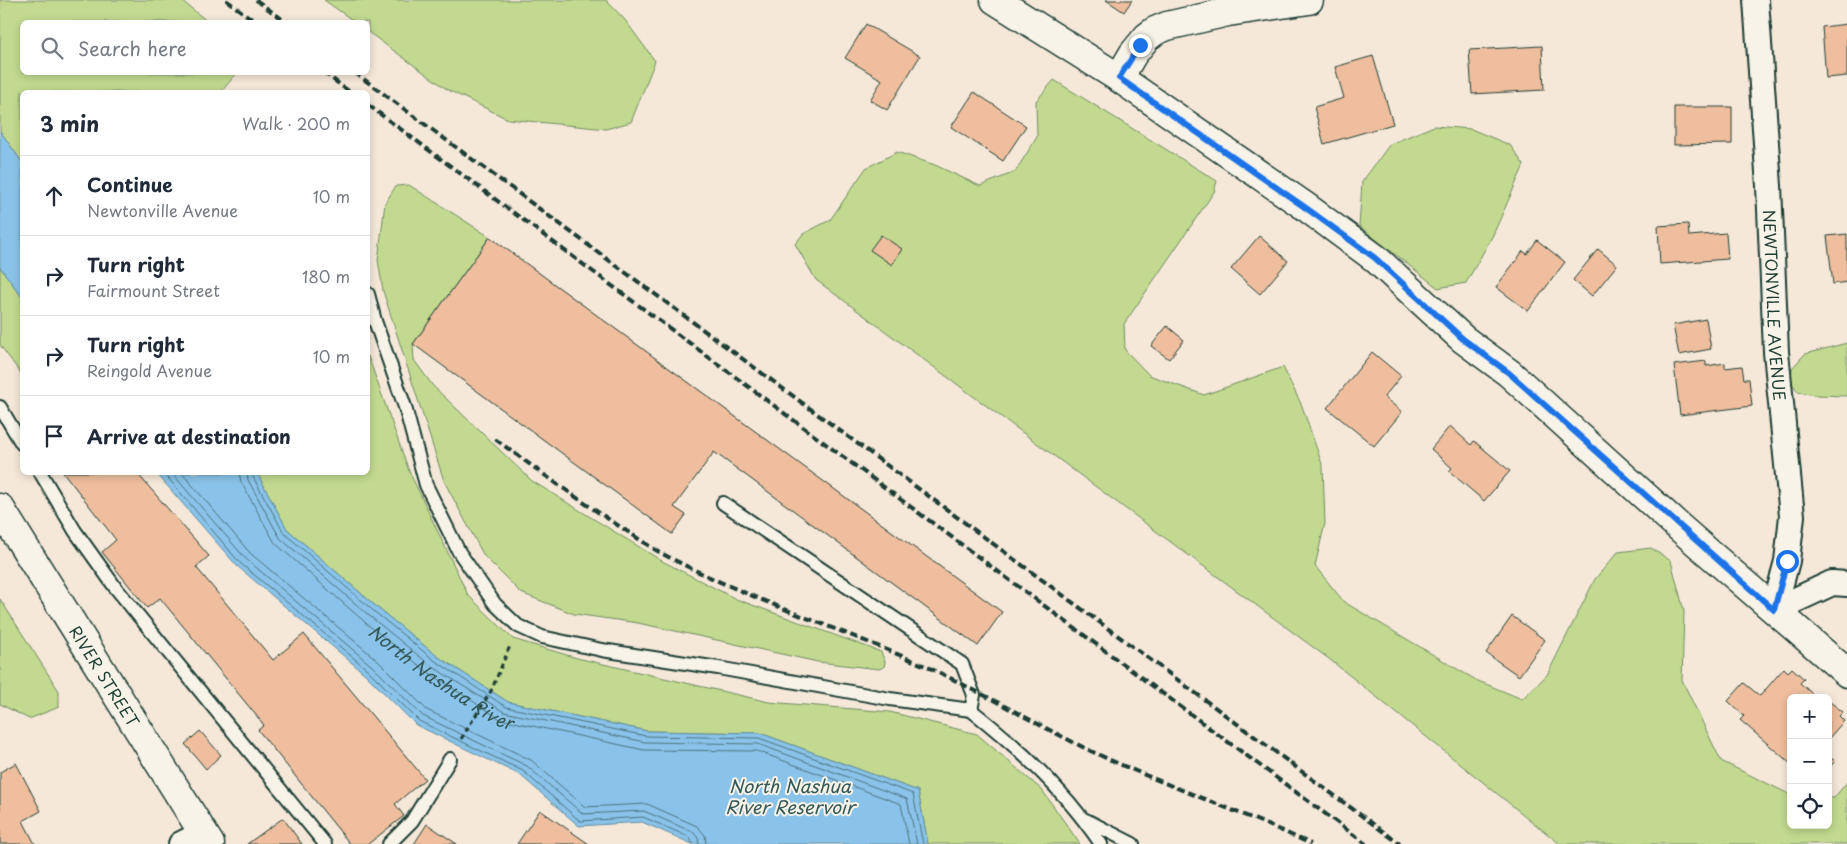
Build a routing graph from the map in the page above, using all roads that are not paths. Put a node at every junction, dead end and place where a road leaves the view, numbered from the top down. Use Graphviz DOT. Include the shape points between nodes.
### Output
graph roads {
  1 [pos="996,0"];
  2 [pos="1309,0"];
  3 [pos="1756,0"];
  4 [pos="1119,78"];
  5 [pos="370,302"];
  6 [pos="0,407"];
  7 [pos="20,441"];
  8 [pos="42,475"];
  9 [pos="723,503"];
  10 [pos="0,508"];
  11 [pos="1847,584"];
  12 [pos="1774,610"];
  13 [pos="1847,673"];
  14 [pos="971,710"];
  15 [pos="450,759"];
  16 [pos="1084,819"];
  17 [pos="198,840"];
  18 [pos="325,844"];
  19 [pos="390,844"];
  20 [pos="1101,844"];
  21 [pos="1133,844"];
  1 -- 4 [label="main road"];
  2 -- 4 [label="main road" via="1228,12 1167,26 1147,38"];
  3 -- 12 [label="street, NEWTONVILLE AVENUE" via="1770,186 1776,352 1792,516 1787,561"];
  4 -- 12 [label="main road" via="1375,258 1463,339 1509,373"];
  5 -- 14 [label="lane" via="405,407 426,485 459,552 495,604 518,626 542,637 602,650"];
  6 -- 7 [label="lane"];
  8 -- 18 [label="lane" via="75,531 115,587"];
  9 -- 14 [label="lane" via="962,664 974,695"];
  10 -- 17 [label="main road, RIVER STREET"];
  11 -- 12 [label="street" via="1832,583"];
  12 -- 13 [label="main road"];
  14 -- 16 [label="lane" via="1045,774"];
  15 -- 19 [label="lane" via="412,821"];
  16 -- 20 [label="lane"];
  16 -- 21 [label="lane"];
}
